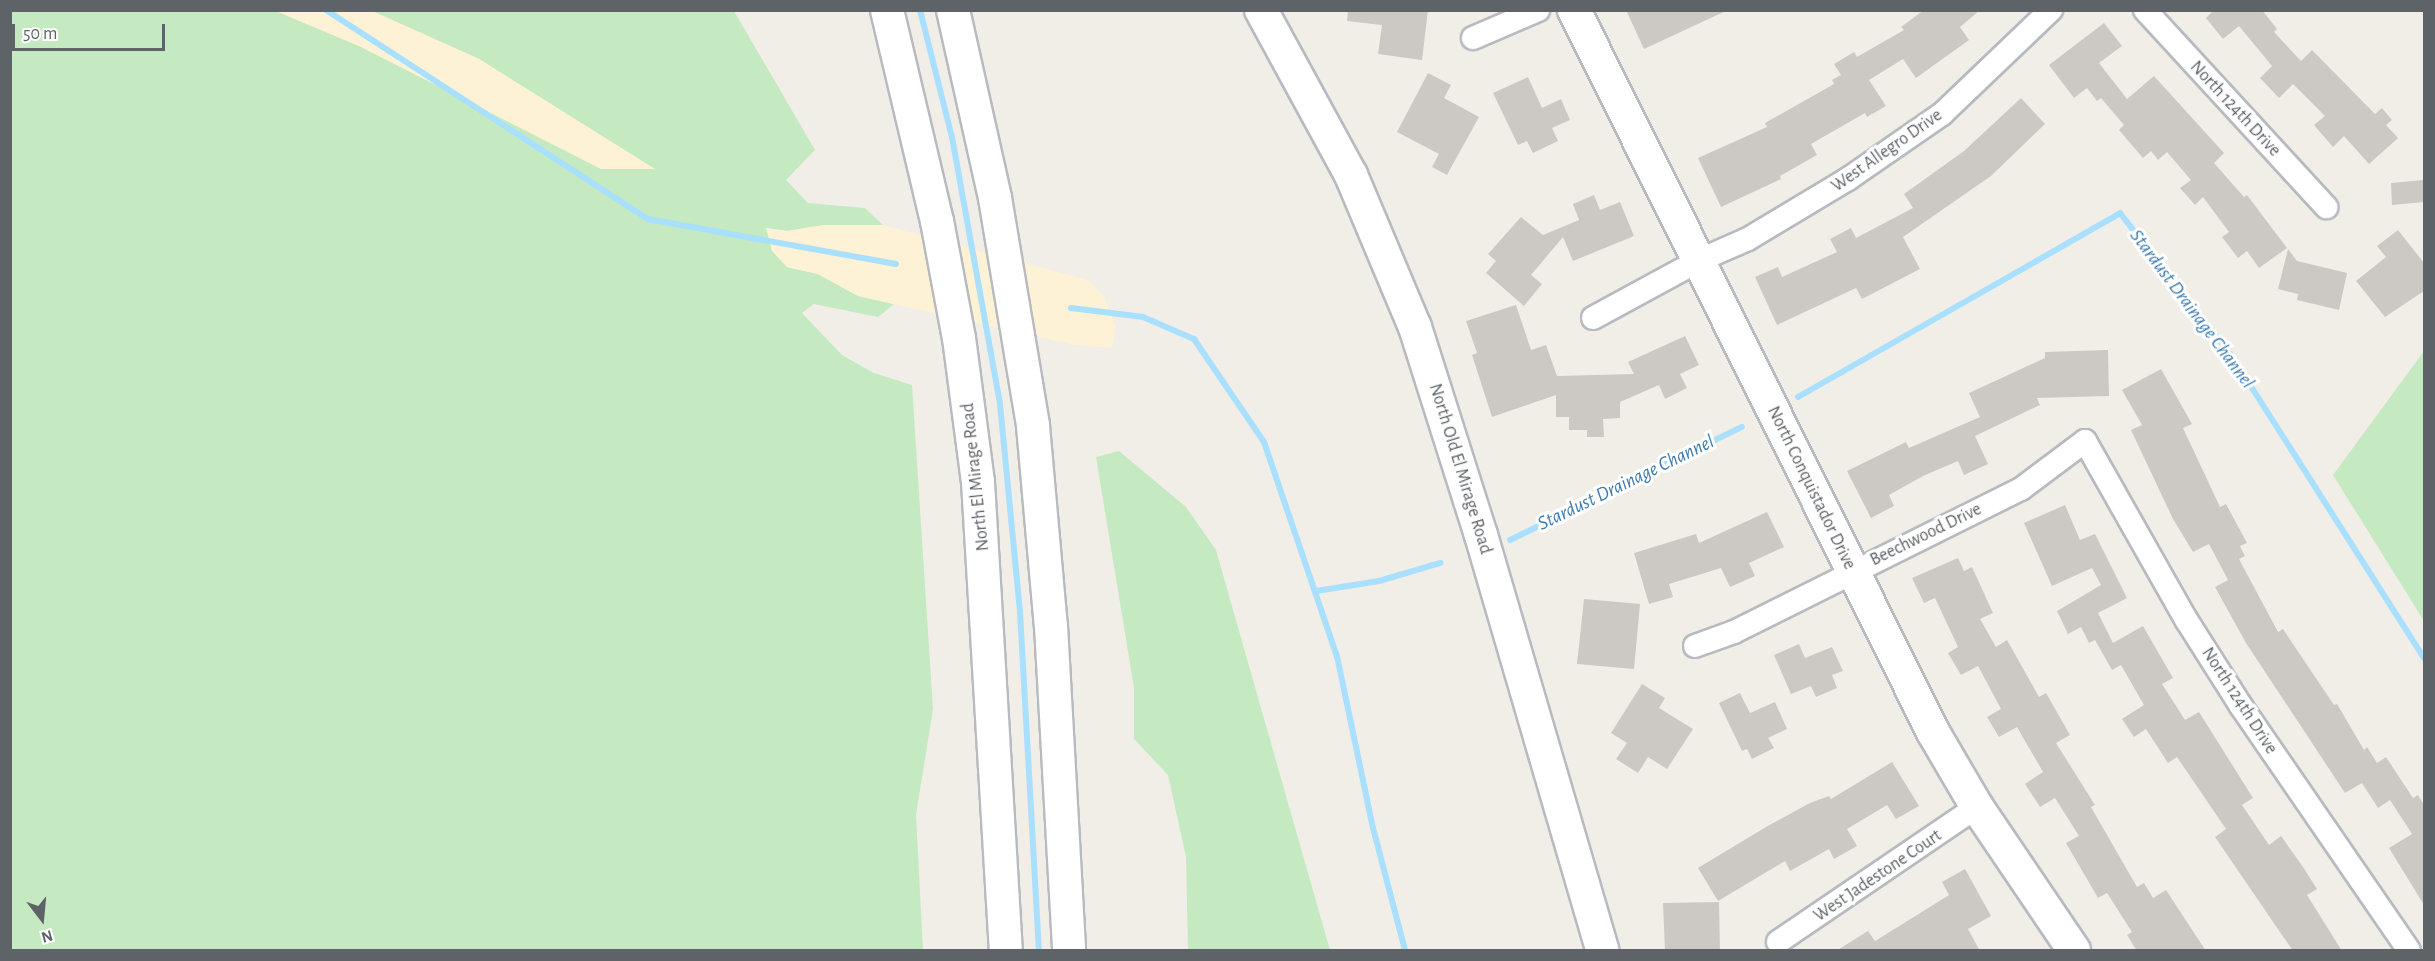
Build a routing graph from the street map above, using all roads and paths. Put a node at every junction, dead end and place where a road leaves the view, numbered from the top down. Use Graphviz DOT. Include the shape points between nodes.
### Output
graph roads {
  1 [pos="888,10"];
  2 [pos="953,10"];
  3 [pos="1261,10"];
  4 [pos="1538,10"];
  5 [pos="1574,10"];
  6 [pos="2051,10"];
  7 [pos="2145,10"];
  8 [pos="1473,38"];
  9 [pos="2326,207"];
  10 [pos="1700,260"];
  11 [pos="1593,318"];
  12 [pos="2085,441"];
  13 [pos="1851,571"];
  14 [pos="1695,646"];
  15 [pos="1977,807"];
  16 [pos="1778,942"];
  17 [pos="1006,951"];
  18 [pos="1069,951"];
  19 [pos="1602,951"];
  20 [pos="2074,951"];
  21 [pos="2409,951"];
  1 -- 17 [label="street, North El Mirage Road" via="937,221 966,392 984,547"];
  2 -- 18 [label="street" via="1004,245 1027,382 1049,593"];
  3 -- 19 [label="street, North Old El Mirage Road" via="1328,130 1388,259 1426,360 1491,567"];
  4 -- 8 [label="street"];
  5 -- 10 [label="street, North Conquistador Drive"];
  6 -- 10 [label="street, West Allegro Drive" via="1942,114 1810,204"];
  7 -- 9 [label="street, North 124th Drive"];
  10 -- 11 [label="street, West Allegro Drive"];
  10 -- 13 [label="street, North Conquistador Drive"];
  12 -- 13 [label="street, Beechwood Drive" via="2021,489"];
  12 -- 21 [label="street, North 124th Drive" via="2235,697"];
  13 -- 14 [label="street, Beechwood Drive" via="1734,632"];
  13 -- 15 [label="street, North Conquistador Drive" via="1933,732"];
  15 -- 16 [label="street, West Jadestone Court"];
  15 -- 20 [label="street, North Conquistador Drive"];
}
